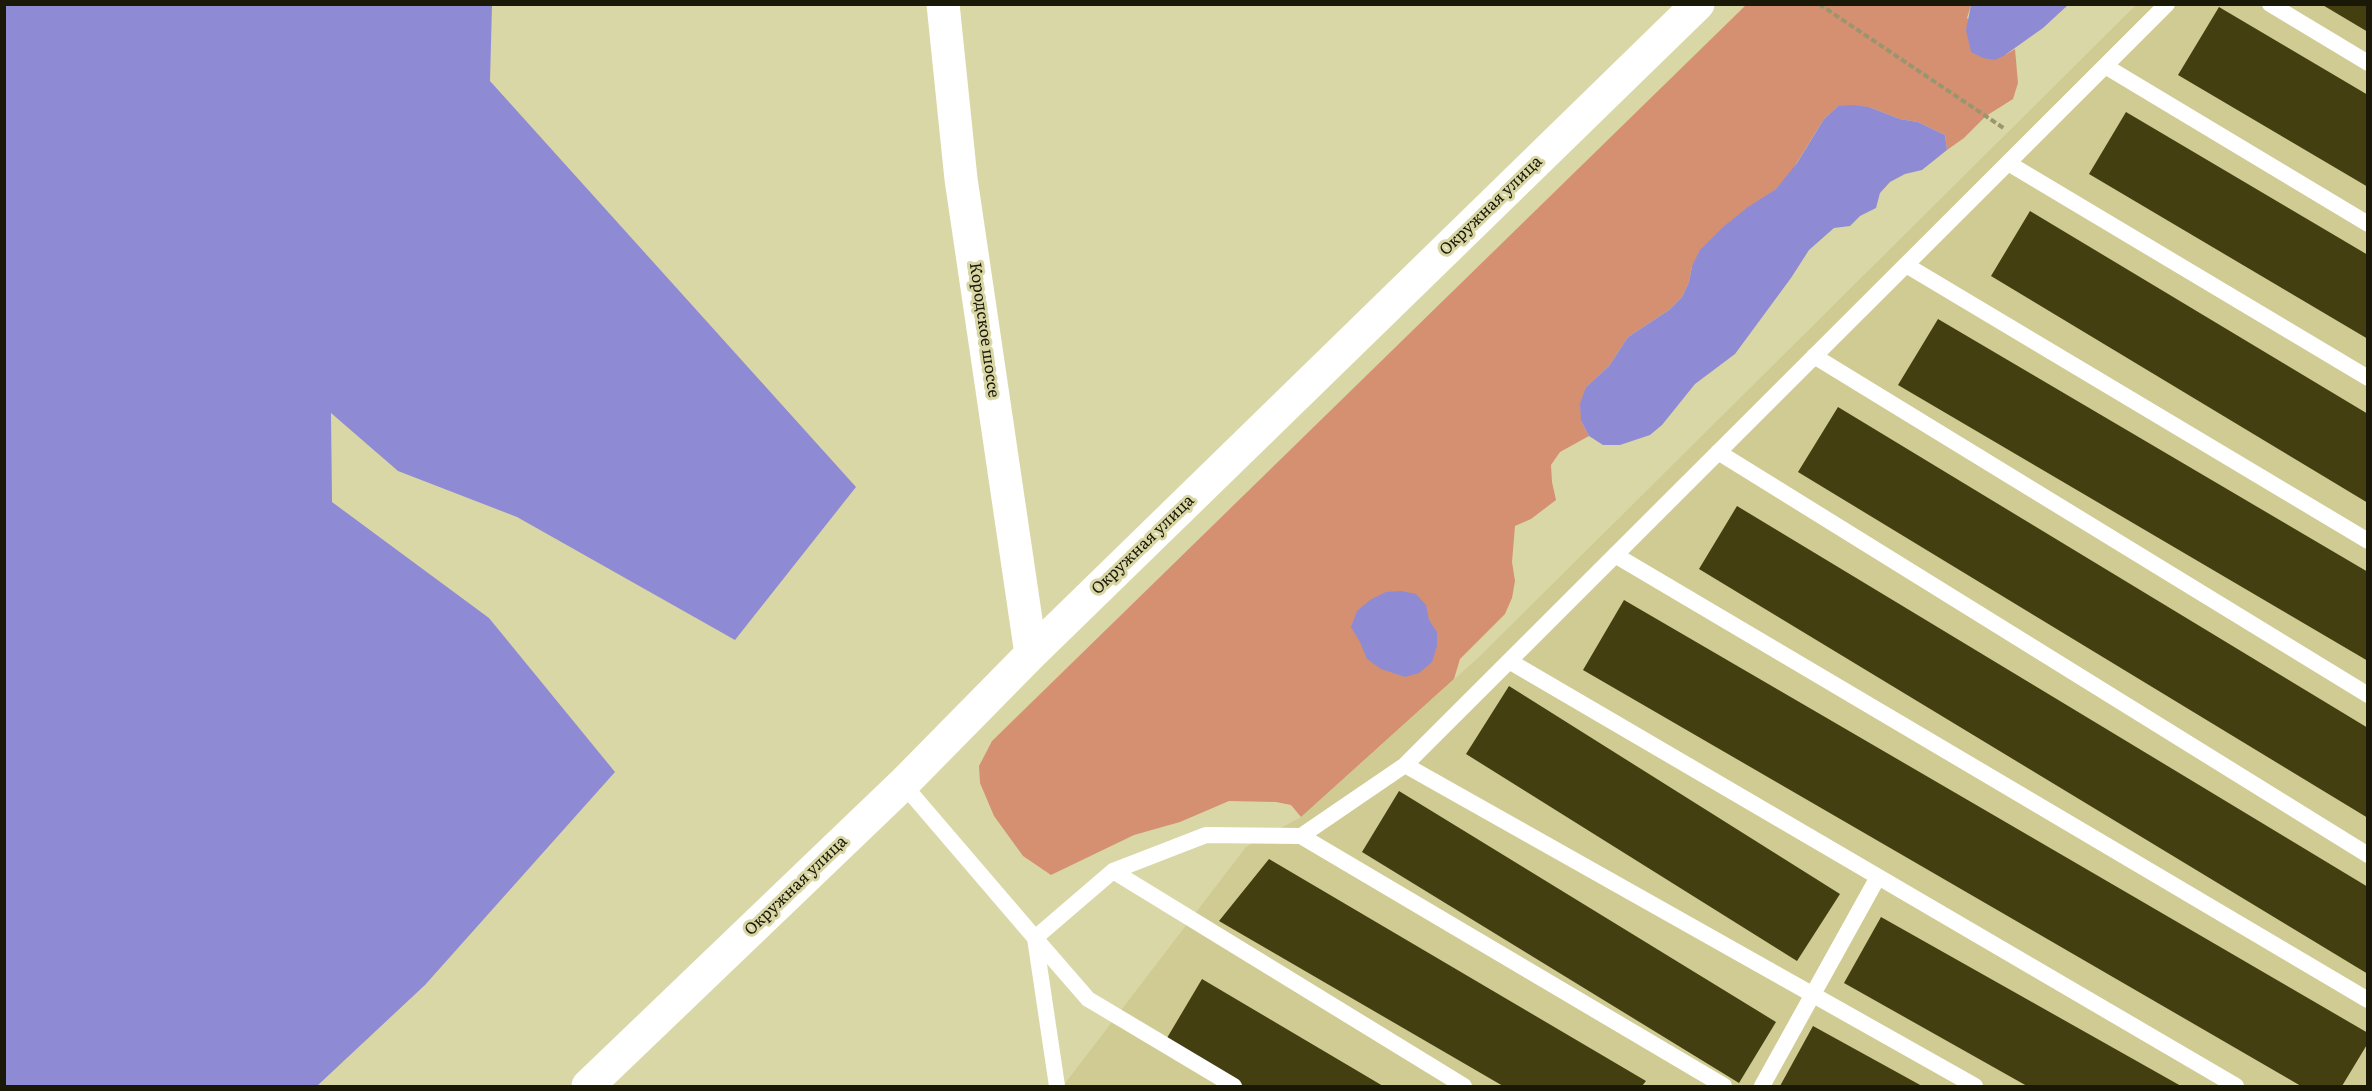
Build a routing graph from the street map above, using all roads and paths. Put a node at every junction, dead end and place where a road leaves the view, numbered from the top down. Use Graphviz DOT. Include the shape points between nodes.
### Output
graph roads {
  1 [pos="943,4"];
  2 [pos="1698,4"];
  3 [pos="1818,4"];
  4 [pos="2167,4"];
  5 [pos="2270,4"];
  6 [pos="2367,63"];
  7 [pos="2105,66"];
  8 [pos="2028,143"];
  9 [pos="2008,163"];
  10 [pos="2367,224"];
  11 [pos="1906,265"];
  12 [pos="1814,356"];
  13 [pos="2367,378"];
  14 [pos="1718,452"];
  15 [pos="2367,542"];
  16 [pos="1615,555"];
  17 [pos="1031,654"];
  18 [pos="1509,661"];
  19 [pos="2367,695"];
  20 [pos="1405,765"];
  21 [pos="903,784"];
  22 [pos="1301,836"];
  23 [pos="2367,855"];
  24 [pos="1113,871"];
  25 [pos="1878,878"];
  26 [pos="1035,938"];
  27 [pos="1813,995"];
  28 [pos="2367,1000"];
  29 [pos="588,1086"];
  30 [pos="1057,1086"];
  31 [pos="1234,1086"];
  32 [pos="1464,1086"];
  33 [pos="1724,1086"];
  34 [pos="1762,1086"];
  35 [pos="1976,1086"];
  36 [pos="2236,1086"];
  1 -- 17 [label="main road, Кородское шоссе" via="961,179"];
  2 -- 17 [label="main road, Окружная улица"];
  3 -- 8 [label="path"];
  4 -- 7 [label="lane"];
  5 -- 6 [label="lane"];
  7 -- 8 [label="lane"];
  7 -- 10 [label="lane"];
  8 -- 9 [label="lane"];
  9 -- 11 [label="lane"];
  9 -- 13 [label="lane"];
  11 -- 12 [label="lane"];
  11 -- 15 [label="lane"];
  12 -- 14 [label="lane"];
  12 -- 19 [label="lane"];
  14 -- 16 [label="lane"];
  14 -- 23 [label="lane"];
  16 -- 18 [label="lane"];
  16 -- 28 [label="lane"];
  17 -- 21 [label="main road, Окружная улица"];
  18 -- 20 [label="lane"];
  18 -- 25 [label="lane"];
  20 -- 22 [label="lane"];
  20 -- 27 [label="lane"];
  21 -- 26 [label="lane"];
  21 -- 29 [label="main road, Окружная улица"];
  22 -- 24 [label="lane" via="1206,836"];
  22 -- 33 [label="lane"];
  24 -- 26 [label="lane"];
  24 -- 32 [label="lane"];
  25 -- 27 [label="lane"];
  25 -- 36 [label="lane"];
  26 -- 30 [label="lane"];
  26 -- 31 [label="lane" via="1088,999"];
  27 -- 34 [label="lane"];
  27 -- 35 [label="lane"];
}
